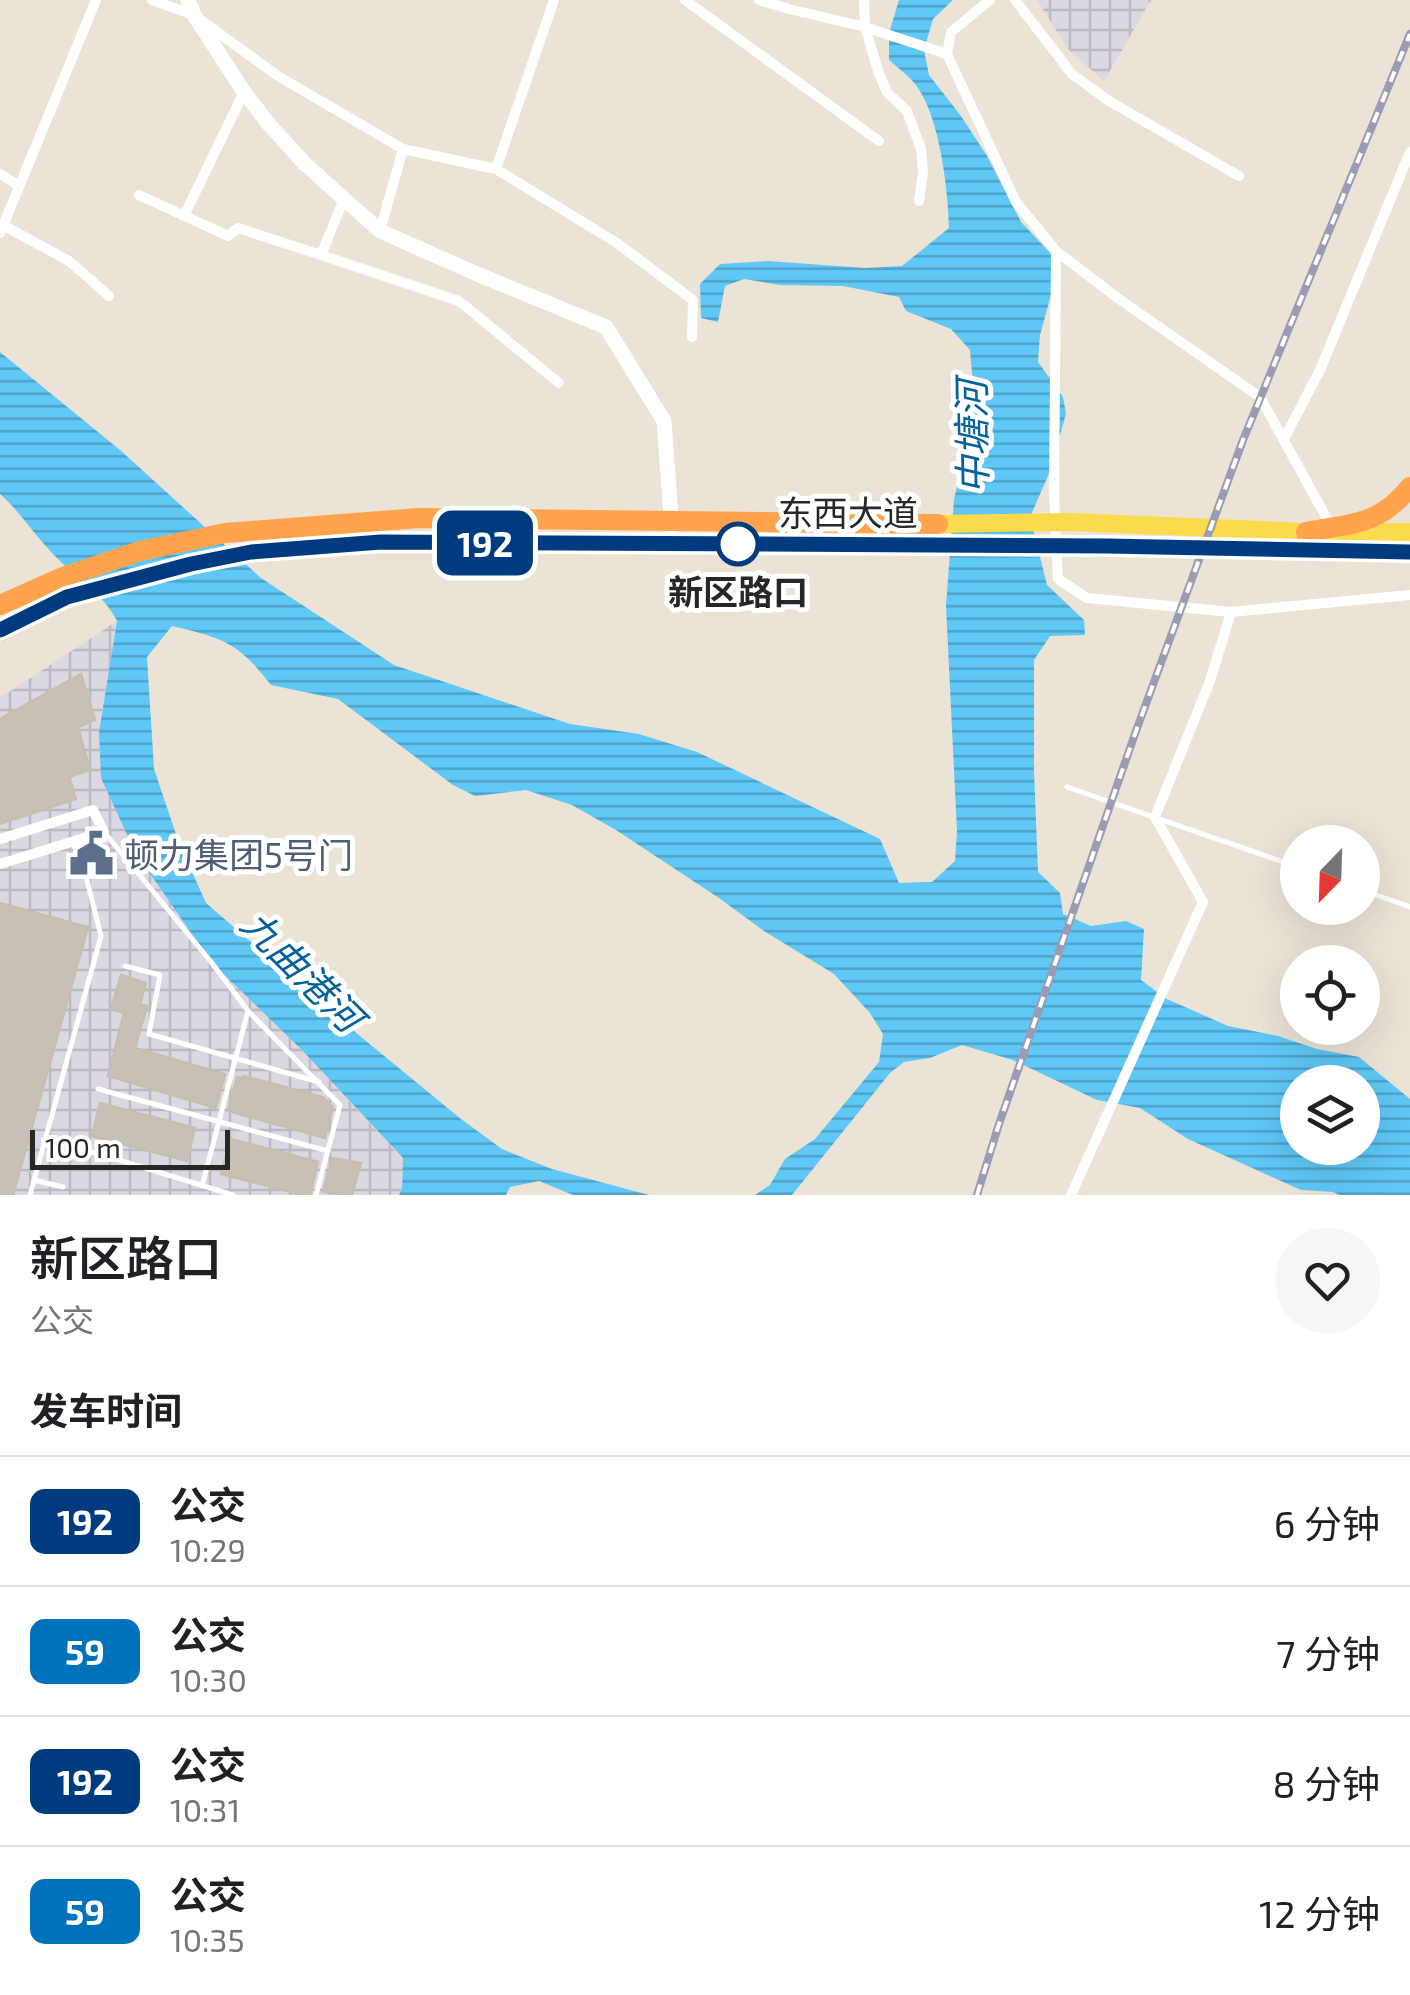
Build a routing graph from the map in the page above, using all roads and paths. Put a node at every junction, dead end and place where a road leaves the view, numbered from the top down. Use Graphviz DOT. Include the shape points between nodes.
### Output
graph roads {
  1 [pos="96,0"];
  2 [pos="152,0"];
  3 [pos="554,0"];
  4 [pos="685,0"];
  5 [pos="760,0"];
  6 [pos="864,0"];
  7 [pos="990,0"];
  8 [pos="1015,0"];
  9 [pos="191,8"];
  10 [pos="865,27"];
  11 [pos="942,52"];
  12 [pos="244,92"];
  13 [pos="878,141"];
  14 [pos="403,149"];
  15 [pos="1410,152"];
  16 [pos="496,169"];
  17 [pos="0,174"];
  18 [pos="1239,176"];
  19 [pos="18,185"];
  20 [pos="139,195"];
  21 [pos="344,199"];
  22 [pos="918,201"];
  23 [pos="184,216"];
  24 [pos="1,229"];
  25 [pos="380,231"];
  26 [pos="1056,251"];
  27 [pos="321,255"];
  28 [pos="109,296"];
  29 [pos="692,337"];
  30 [pos="559,383"];
  31 [pos="1284,440"];
  32 [pos="1410,487"];
  33 [pos="672,521"];
  34 [pos="938,524"];
  35 [pos="1332,527"];
  36 [pos="1306,532"];
  37 [pos="1410,532"];
  38 [pos="672,544"];
  39 [pos="938,545"];
  40 [pos="1410,552"];
  41 [pos="65,587"];
  42 [pos="1410,595"];
  43 [pos="0,606"];
  44 [pos="1231,612"];
  45 [pos="0,630"];
  46 [pos="1067,787"];
  47 [pos="1155,817"];
  48 [pos="104,832"];
  49 [pos="0,839"];
  50 [pos="72,842"];
  51 [pos="1280,861"];
  52 [pos="0,864"];
  53 [pos="1380,896"];
  54 [pos="1410,907"];
  55 [pos="125,966"];
  56 [pos="248,1011"];
  57 [pos="236,1059"];
  58 [pos="320,1082"];
  59 [pos="98,1089"];
  60 [pos="219,1122"];
  61 [pos="83,1149"];
  62 [pos="328,1151"];
  63 [pos="34,1180"];
  64 [pos="62,1186"];
  65 [pos="202,1186"];
  66 [pos="30,1195"];
  67 [pos="234,1195"];
  68 [pos="316,1195"];
  69 [pos="1071,1195"];
  1 -- 19 [label="street"];
  2 -- 9 [label="street"];
  3 -- 16 [label="street"];
  4 -- 13 [label="street"];
  5 -- 10 [label="street"];
  6 -- 10 [label="street"];
  7 -- 11 [label="street" via="950,32"];
  8 -- 18 [label="street" via="1072,74"];
  9 -- 12 [label="street"];
  9 -- 14 [label="street" via="278,76"];
  10 -- 11 [label="street"];
  10 -- 22 [label="street" via="887,92 907,110 920,149"];
  11 -- 26 [label="street" via="1016,202"];
  12 -- 21 [label="street"];
  12 -- 23 [label="street"];
  14 -- 16 [label="street"];
  14 -- 25 [label="street"];
  15 -- 31 [label="street"];
  16 -- 29 [label="street" via="617,243 693,300"];
  17 -- 19 [label="street"];
  19 -- 24 [label="street"];
  20 -- 23 [label="street"];
  21 -- 25 [label="street"];
  21 -- 27 [label="street"];
  23 -- 27 [label="street" via="228,236 238,228"];
  24 -- 28 [label="street" via="69,262"];
  25 -- 33 [label="street" via="606,327 664,421"];
  26 -- 31 [label="street" via="1260,397"];
  26 -- 44 [label="street" via="1058,579 1087,598"];
  27 -- 30 [label="street" via="458,301"];
  31 -- 35 [label="street"];
  32 -- 35 [label="highway" via="1376,519"];
  33 -- 34 [label="highway, 东西大道"];
  33 -- 38 [label="street"];
  33 -- 41 [label="highway, 东西大道" via="419,518 226,533 140,551"];
  34 -- 36 [label="main road, 东西大道"];
  35 -- 36 [label="highway"];
  36 -- 37 [label="main road, 东西大道"];
  38 -- 39 [label="highway, 东西大道"];
  38 -- 41 [label="highway, 东西大道" via="381,542 251,552"];
  39 -- 40 [label="main road, 东西大道"];
  41 -- 43 [label="highway, 东西大道"];
  41 -- 45 [label="highway, 东西大道"];
  42 -- 44 [label="street"];
  44 -- 47 [label="street"];
  46 -- 47 [label="lane"];
  47 -- 51 [label="lane"];
  47 -- 69 [label="street" via="1203,902"];
  48 -- 49 [label="street" via="93,810"];
  48 -- 50 [label="street"];
  48 -- 56 [label="lane"];
  50 -- 52 [label="street"];
  50 -- 63 [label="lane" via="101,936"];
  53 -- 54 [label="lane"];
  55 -- 57 [label="lane" via="160,975 149,1034"];
  56 -- 57 [label="lane"];
  56 -- 58 [label="lane"];
  57 -- 58 [label="lane"];
  57 -- 60 [label="lane"];
  58 -- 62 [label="lane" via="340,1105"];
  59 -- 60 [label="lane"];
  60 -- 62 [label="lane"];
  60 -- 65 [label="lane"];
  61 -- 65 [label="lane"];
  62 -- 68 [label="lane"];
  63 -- 64 [label="lane"];
  63 -- 66 [label="lane"];
  65 -- 67 [label="lane"];
}
